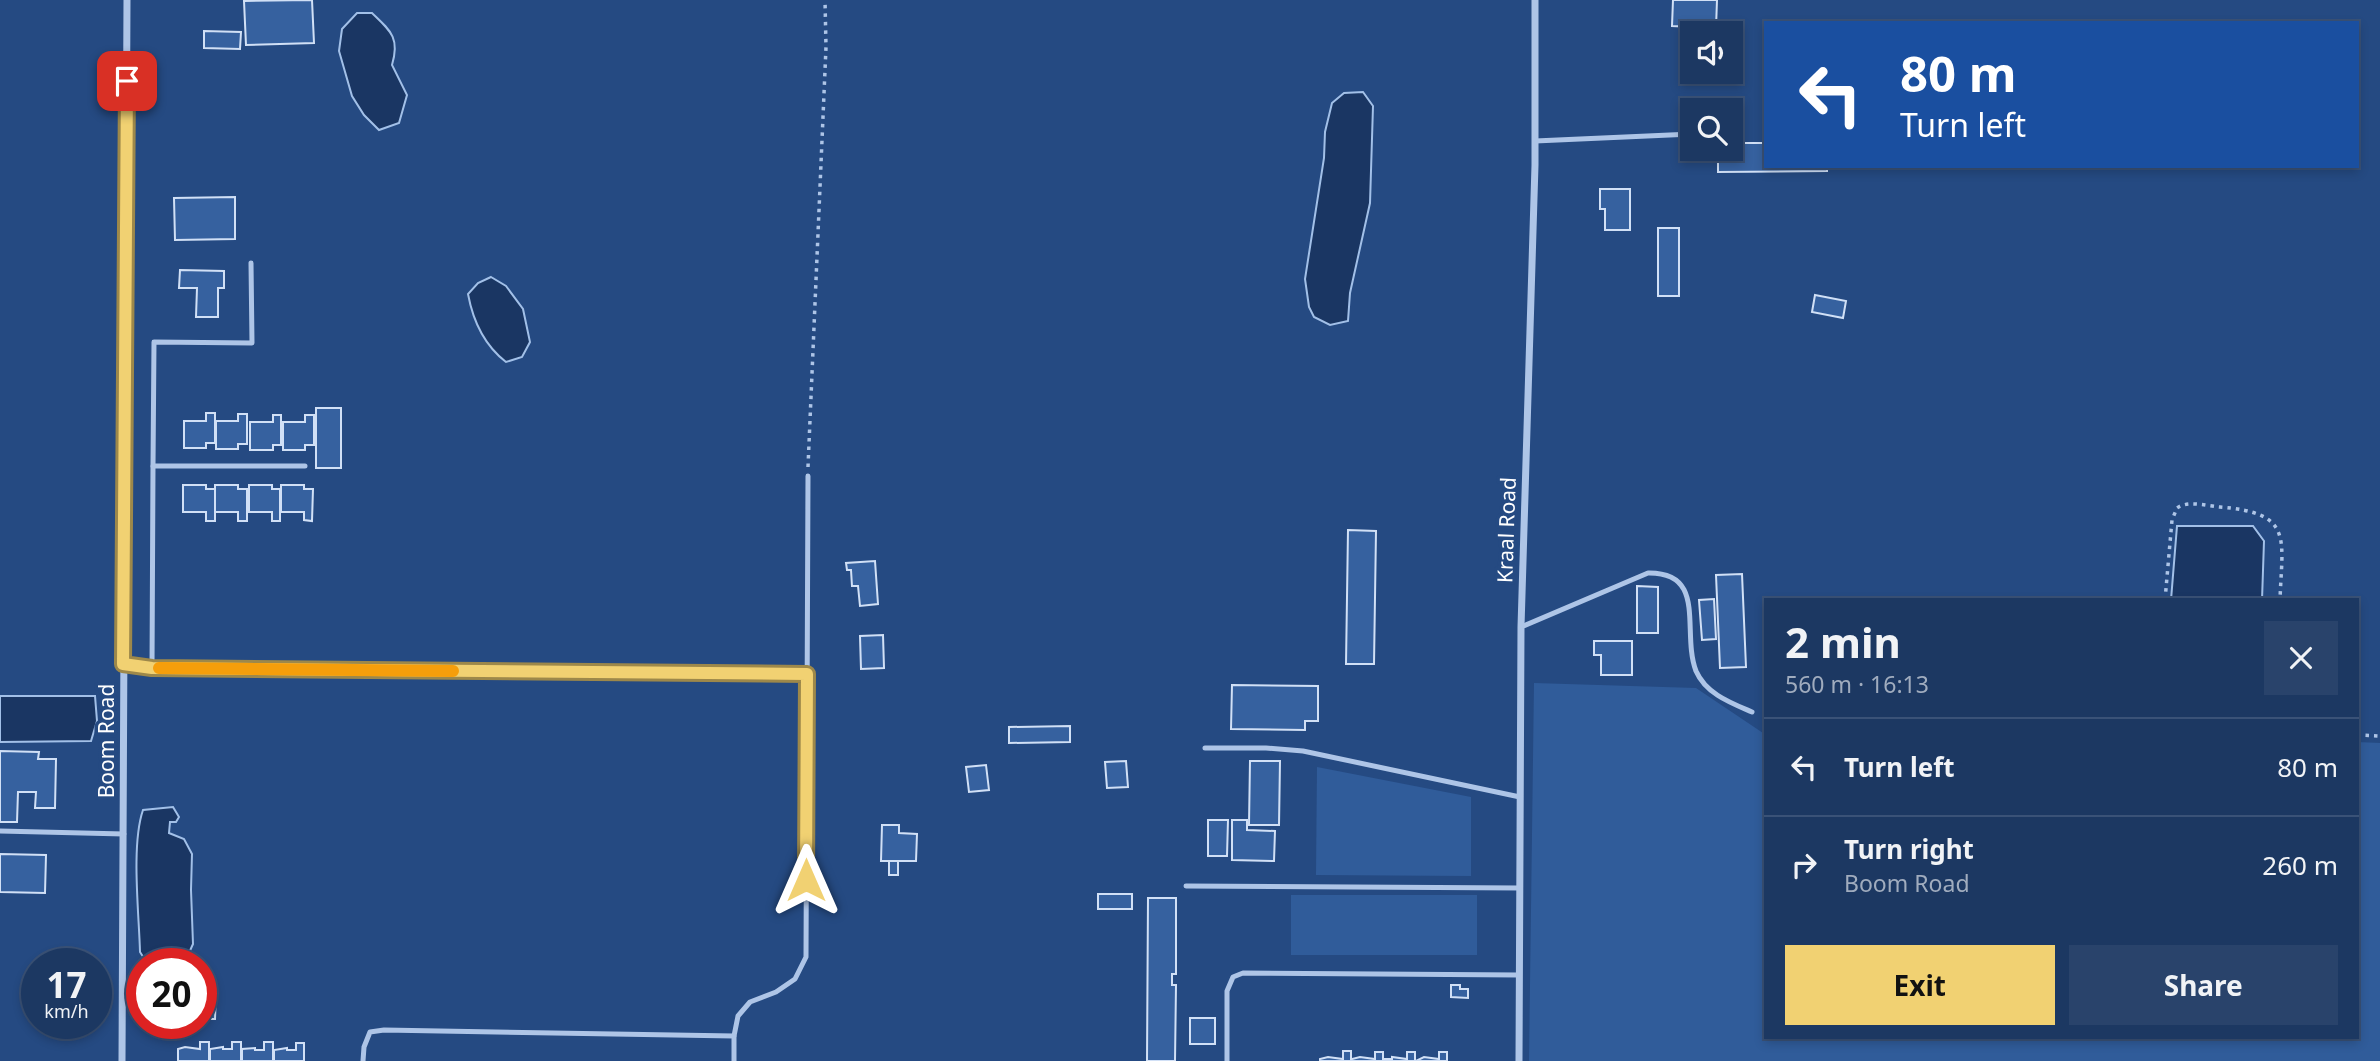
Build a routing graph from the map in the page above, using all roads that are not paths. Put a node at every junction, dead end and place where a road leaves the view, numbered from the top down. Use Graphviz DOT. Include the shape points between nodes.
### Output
graph roads {
  1 [pos="127,0"];
  2 [pos="1535,0"];
  3 [pos="1680,135"];
  4 [pos="1535,141"];
  5 [pos="251,263"];
  6 [pos="153,466"];
  7 [pos="305,466"];
  8 [pos="808,476"];
  9 [pos="1521,627"];
  10 [pos="123,664"];
  11 [pos="152,668"];
  12 [pos="807,674"];
  13 [pos="1752,712"];
  14 [pos="1205,748"];
  15 [pos="1520,797"];
  16 [pos="0,831"];
  17 [pos="124,834"];
  18 [pos="1186,886"];
  19 [pos="1520,888"];
  20 [pos="1519,975"];
  21 [pos="734,1036"];
  22 [pos="122,1061"];
  23 [pos="363,1061"];
  24 [pos="734,1061"];
  25 [pos="1227,1061"];
  26 [pos="1519,1061"];
  1 -- 10 [label="street, Boom Road"];
  2 -- 4 [label="street, Kraal Road"];
  3 -- 4 [label="lane"];
  4 -- 9 [label="street, Kraal Road"];
  5 -- 6 [label="lane" via="252,343 155,342"];
  6 -- 7 [label="lane"];
  6 -- 11 [label="lane"];
  8 -- 12 [label="lane"];
  9 -- 13 [label="lane" via="1632,578 1648,573 1668,575 1685,588 1697,672 1707,687"];
  9 -- 15 [label="street, Kraal Road"];
  10 -- 11 [label="lane"];
  10 -- 17 [label="street, Boom Road"];
  11 -- 12 [label="lane"];
  12 -- 21 [label="lane" via="806,957 795,979 750,1002 738,1016"];
  14 -- 15 [label="lane" via="1303,751"];
  15 -- 19 [label="street, Kraal Road"];
  16 -- 17 [label="lane"];
  17 -- 22 [label="street, Boom Road"];
  18 -- 19 [label="lane"];
  19 -- 20 [label="street, Kraal Road"];
  20 -- 25 [label="lane" via="1243,973 1233,977 1227,991"];
  20 -- 26 [label="street, Kraal Road"];
  21 -- 23 [label="lane" via="384,1030 366,1037"];
  21 -- 24 [label="lane"];
}
